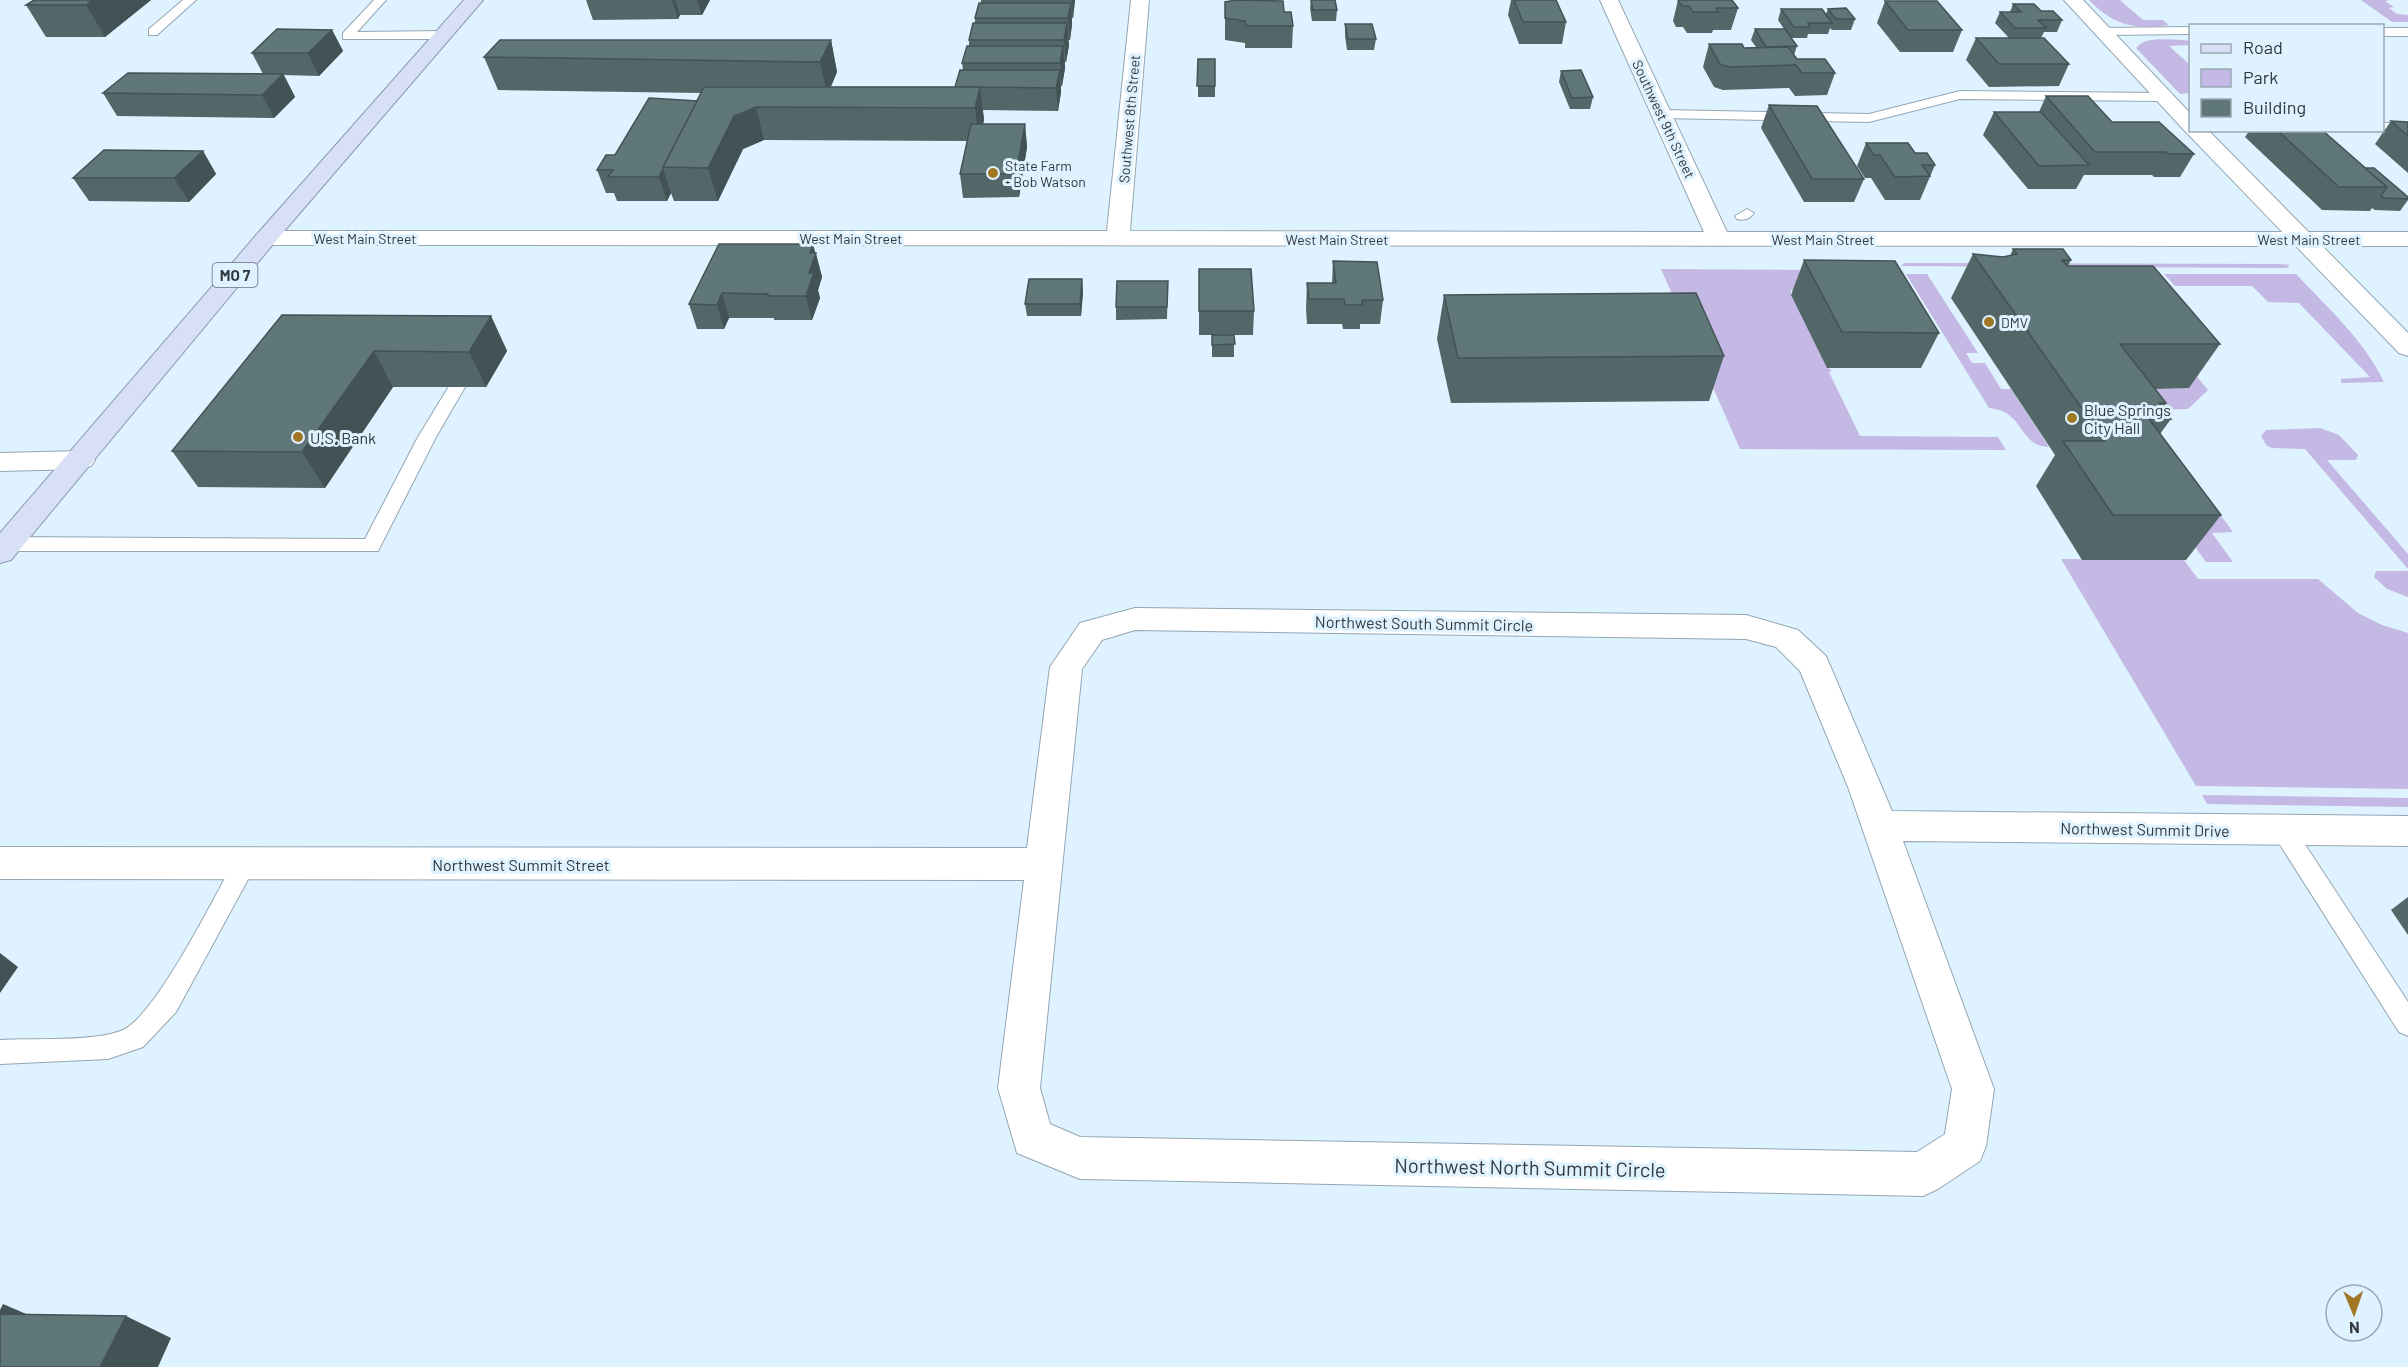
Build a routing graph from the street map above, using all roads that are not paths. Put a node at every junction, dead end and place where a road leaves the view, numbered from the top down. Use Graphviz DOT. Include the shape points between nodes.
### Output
graph roads {
  1 [pos="190,0"];
  2 [pos="380,0"];
  3 [pos="474,0"];
  4 [pos="1140,0"];
  5 [pos="1609,0"];
  6 [pos="2073,0"];
  7 [pos="2103,31"];
  8 [pos="2189,31"];
  9 [pos="153,32"];
  10 [pos="2384,32"];
  11 [pos="2408,32"];
  12 [pos="443,35"];
  13 [pos="2162,97"];
  14 [pos="1662,114"];
  15 [pos="2189,125"];
  16 [pos="2384,127"];
  17 [pos="2408,127"];
  18 [pos="2198,132"];
  19 [pos="266,238"];
  20 [pos="1118,238"];
  21 [pos="1719,239"];
  22 [pos="2302,239"];
  23 [pos="2408,239"];
  24 [pos="2408,348"];
  25 [pos="457,387"];
  26 [pos="81,460"];
  27 [pos="0,462"];
  28 [pos="4,549"];
  29 [pos="1882,826"];
  30 [pos="2283,830"];
  31 [pos="2408,831"];
  32 [pos="0,863"];
  33 [pos="1042,864"];
  34 [pos="244,865"];
  35 [pos="2408,1024"];
  36 [pos="0,1052"];
  1 -- 9 [label="lane"];
  2 -- 12 [label="lane" via="347,36"];
  3 -- 12 [label="main road, MO 7"];
  4 -- 20 [label="street, Southwest 8th Street"];
  5 -- 14 [label="street, Southwest 9th Street"];
  6 -- 7 [label="street"];
  7 -- 8 [label="lane"];
  7 -- 13 [label="street"];
  10 -- 11 [label="lane"];
  12 -- 19 [label="main road, MO 7"];
  13 -- 14 [label="lane" via="1960,95 1869,118"];
  13 -- 15 [label="street"];
  14 -- 21 [label="street, Southwest 9th Street"];
  16 -- 17 [label="lane"];
  18 -- 22 [label="street"];
  19 -- 20 [label="street, West Main Street"];
  19 -- 26 [label="main road, MO 7"];
  20 -- 21 [label="street, West Main Street"];
  21 -- 22 [label="street, West Main Street"];
  22 -- 23 [label="street, West Main Street"];
  22 -- 24 [label="street"];
  25 -- 28 [label="lane" via="371,546"];
  26 -- 27 [label="street"];
  26 -- 28 [label="main road, MO 7"];
  29 -- 30 [label="street, Northwest Summit Drive"];
  29 -- 33 [label="street, Northwest South Summit Circle" via="1814,665 1787,638 1746,627 1135,619 1091,631 1066,667"];
  29 -- 33 [label="street, Northwest North Summit Circle" via="1973,1089 1965,1146 1923,1174 1080,1158 1032,1138 1019,1088"];
  30 -- 31 [label="street, Northwest Summit Drive"];
  30 -- 35 [label="lane"];
  32 -- 34 [label="street, Northwest Summit Street"];
  33 -- 34 [label="street, Northwest Summit Street"];
  34 -- 36 [label="lane" via="167,1004 134,1038 108,1047"];
}
